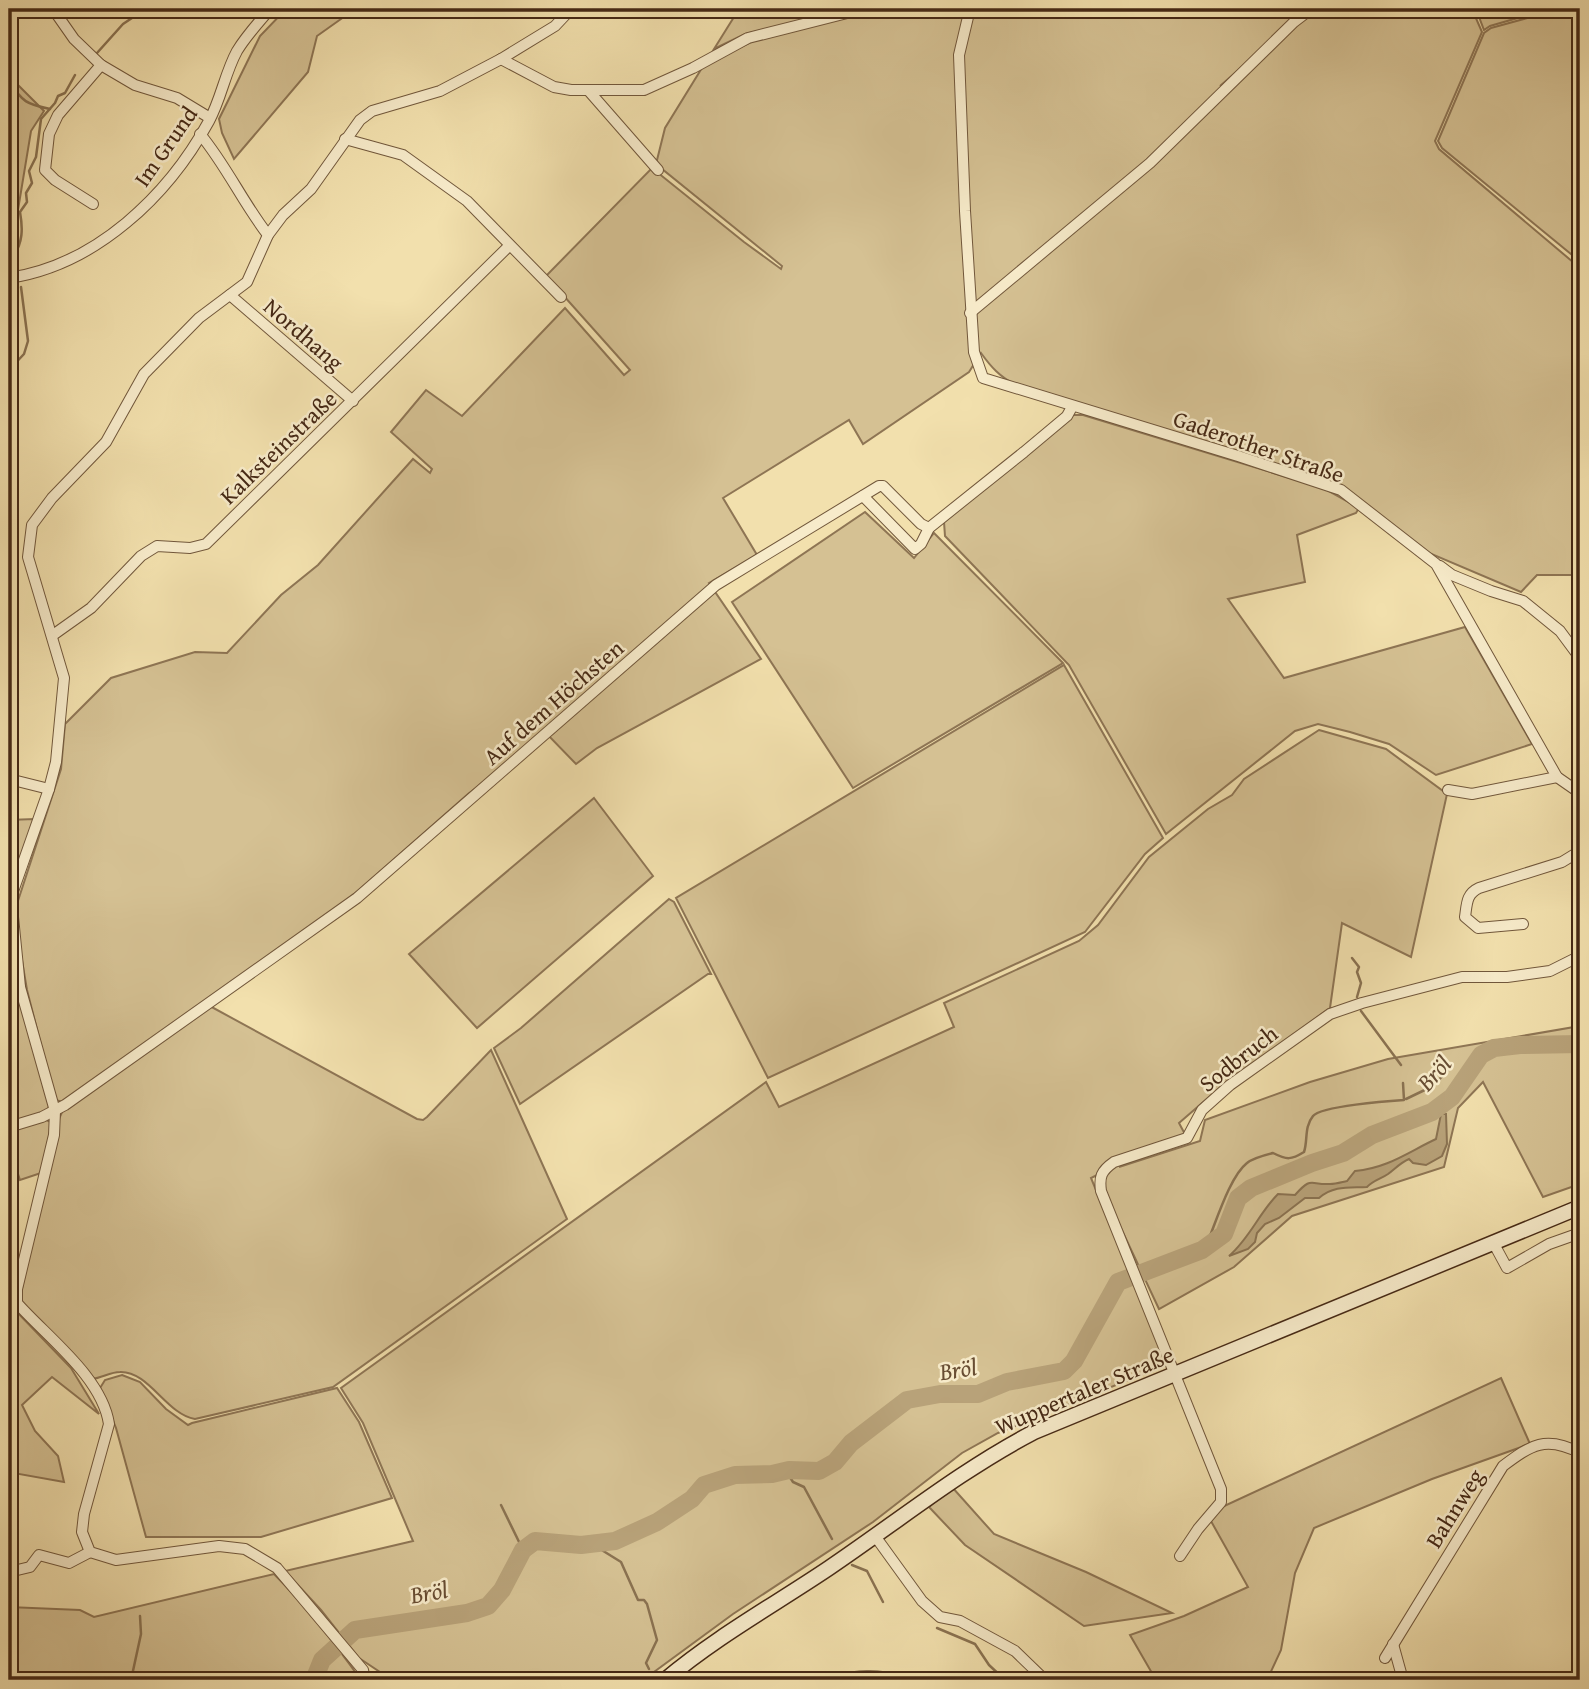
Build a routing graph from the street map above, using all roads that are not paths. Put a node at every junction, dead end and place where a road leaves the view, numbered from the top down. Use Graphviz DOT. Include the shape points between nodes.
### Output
graph roads {
  1 [pos="53,9"];
  2 [pos="270,9"];
  3 [pos="571,9"];
  4 [pos="863,9"];
  5 [pos="967,9"];
  6 [pos="1311,9"];
  7 [pos="501,59"];
  8 [pos="101,65"];
  9 [pos="587,90"];
  10 [pos="210,118"];
  11 [pos="200,134"];
  12 [pos="345,139"];
  13 [pos="658,170"];
  14 [pos="93,204"];
  15 [pos="268,235"];
  16 [pos="509,246"];
  17 [pos="9,278"];
  18 [pos="230,295"];
  19 [pos="561,297"];
  20 [pos="971,313"];
  21 [pos="353,401"];
  22 [pos="1072,407"];
  23 [pos="863,496"];
  24 [pos="929,528"];
  25 [pos="1436,564"];
  26 [pos="53,635"];
  27 [pos="1580,658"];
  28 [pos="1558,777"];
  29 [pos="9,779"];
  30 [pos="49,789"];
  31 [pos="1448,790"];
  32 [pos="1580,793"];
  33 [pos="1580,851"];
  34 [pos="1523,924"];
  35 [pos="1580,956"];
  36 [pos="20,987"];
  37 [pos="9,989"];
  38 [pos="55,1111"];
  39 [pos="9,1127"];
  40 [pos="1580,1207"];
  41 [pos="1580,1233"];
  42 [pos="1494,1244"];
  43 [pos="1175,1374"];
  44 [pos="1580,1453"];
  45 [pos="875,1536"];
  46 [pos="90,1552"];
  47 [pos="1180,1556"];
  48 [pos="9,1572"];
  49 [pos="1393,1644"];
  50 [pos="1385,1658"];
  51 [pos="365,1680"];
  52 [pos="666,1680"];
  53 [pos="835,1680"];
  54 [pos="898,1680"];
  55 [pos="1045,1680"];
  56 [pos="1402,1680"];
  1 -- 8 [label="street"];
  2 -- 10 [label="street, Im Grund" via="237,52"];
  3 -- 7 [label="street" via="555,26"];
  4 -- 9 [label="street" via="748,38 644,90"];
  5 -- 20 [label="street" via="959,55"];
  6 -- 20 [label="street" via="1150,163"];
  7 -- 9 [label="street" via="554,87"];
  7 -- 12 [label="street" via="440,91 372,111"];
  8 -- 10 [label="street"];
  8 -- 14 [label="street" via="58,115 49,134 45,170"];
  9 -- 13 [label="street"];
  10 -- 11 [label="street, Im Grund"];
  11 -- 15 [label="street"];
  11 -- 17 [label="street, Im Grund" via="143,209 84,253 30,275"];
  12 -- 15 [label="street" via="311,188"];
  12 -- 16 [label="street" via="403,156 467,201"];
  15 -- 18 [label="street" via="247,282"];
  16 -- 19 [label="street"];
  16 -- 21 [label="street, Kalksteinstraße"];
  18 -- 21 [label="street, Nordhang"];
  18 -- 26 [label="street" via="144,374 106,442 52,498 32,526 28,557"];
  20 -- 22 [label="street, Gaderother Straße" via="974,352 983,378"];
  21 -- 26 [label="street, Kalksteinstraße" via="206,544 157,546 141,556 91,608"];
  22 -- 24 [label="street" via="1067,416"];
  22 -- 25 [label="street, Gaderother Straße" via="1340,490"];
  23 -- 24 [label="street, Auf dem Höchsten" via="883,486"];
  23 -- 24 [label="street" via="915,549"];
  23 -- 38 [label="street, Auf dem Höchsten" via="716,585 356,898"];
  25 -- 27 [label="street" via="1452,575 1523,601 1560,631"];
  25 -- 28 [label="street, Gaderother Straße"];
  26 -- 30 [label="street" via="64,678"];
  28 -- 31 [label="street" via="1472,794"];
  28 -- 32 [label="street, Gaderother Straße"];
  29 -- 30 [label="street"];
  30 -- 36 [label="street" via="11,897"];
  33 -- 34 [label="street" via="1562,862 1479,888 1468,898 1465,917 1478,928"];
  35 -- 43 [label="street, Sodbruch" via="1550,971 1462,977 1330,1014 1202,1110 1187,1138 1104,1168 1099,1178 1101,1191"];
  36 -- 37 [label="street"];
  36 -- 38 [label="street"];
  38 -- 39 [label="street, Auf dem Höchsten"];
  38 -- 46 [label="street" via="54,1135 17,1303 76,1364 107,1410 109,1424 84,1514 82,1532"];
  40 -- 42 [label="main road, Wuppertaler Straße"];
  41 -- 42 [label="street" via="1507,1268"];
  42 -- 43 [label="main road, Wuppertaler Straße"];
  43 -- 45 [label="main road, Wuppertaler Straße" via="1034,1432"];
  43 -- 47 [label="street, Sodbruch" via="1221,1489 1221,1502"];
  44 -- 49 [label="street, Bahnweg" via="1561,1444 1542,1443 1503,1466"];
  45 -- 52 [label="main road, Wuppertaler Straße" via="713,1643"];
  45 -- 55 [label="street" via="922,1601 940,1617 960,1621 1014,1651"];
  46 -- 48 [label="street" via="69,1563 39,1555 30,1567"];
  46 -- 51 [label="street" via="116,1560 219,1546 245,1549 277,1568 362,1670"];
  49 -- 50 [label="street, Bahnweg"];
  49 -- 56 [label="street"];
  53 -- 54 [label="street" via="884,1676"];
}
